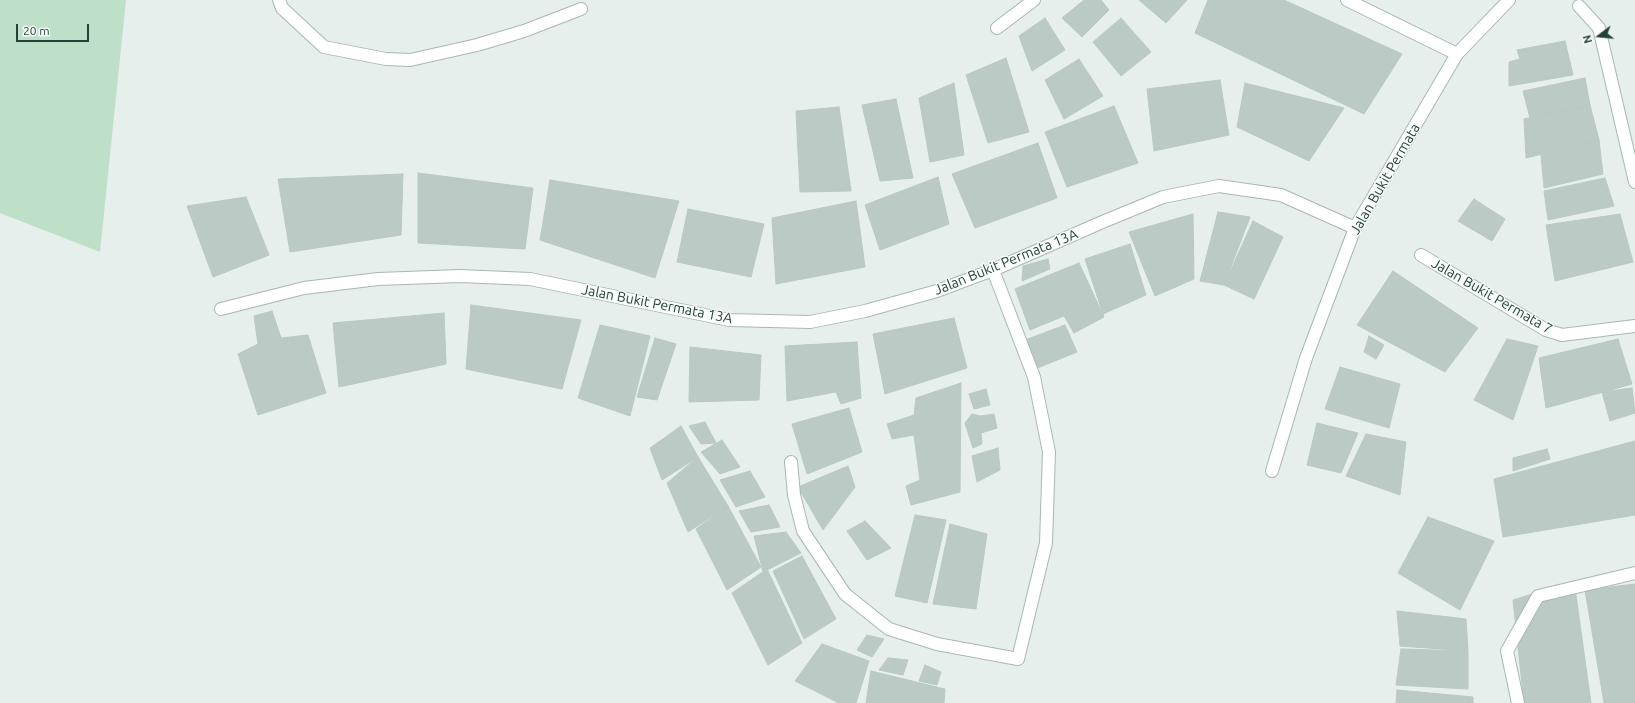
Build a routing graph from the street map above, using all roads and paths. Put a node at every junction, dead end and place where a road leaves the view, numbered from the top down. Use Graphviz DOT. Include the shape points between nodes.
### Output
graph roads {
  1 [pos="279,0"];
  2 [pos="1034,0"];
  3 [pos="1347,0"];
  4 [pos="1509,0"];
  5 [pos="1579,6"];
  6 [pos="580,8"];
  7 [pos="997,28"];
  8 [pos="1457,54"];
  9 [pos="1635,182"];
  10 [pos="1355,228"];
  11 [pos="1421,255"];
  12 [pos="993,270"];
  13 [pos="221,309"];
  14 [pos="1635,326"];
  15 [pos="790,462"];
  16 [pos="1272,471"];
  17 [pos="1635,573"];
  18 [pos="1518,703"];
  1 -- 6 [label="street" via="282,8 324,47 386,59 410,60 524,31"];
  2 -- 7 [label="street"];
  3 -- 8 [label="street"];
  4 -- 8 [label="street, Jalan Bukit Permata"];
  5 -- 9 [label="street" via="1599,28"];
  8 -- 10 [label="street, Jalan Bukit Permata"];
  10 -- 12 [label="street, Jalan Bukit Permata 13A" via="1281,195 1218,186 1163,197"];
  10 -- 16 [label="street, Jalan Bukit Permata" via="1306,358"];
  11 -- 14 [label="street, Jalan Bukit Permata 7" via="1546,330 1562,335"];
  12 -- 13 [label="street, Jalan Bukit Permata 13A" via="937,291 866,311 810,322 729,320 530,279 460,276 378,279 304,288"];
  12 -- 15 [label="street" via="1034,377 1049,452 1046,543 1018,659 937,644 889,629 845,594 803,531 794,495"];
  17 -- 18 [label="street" via="1538,596 1507,651"];
}
